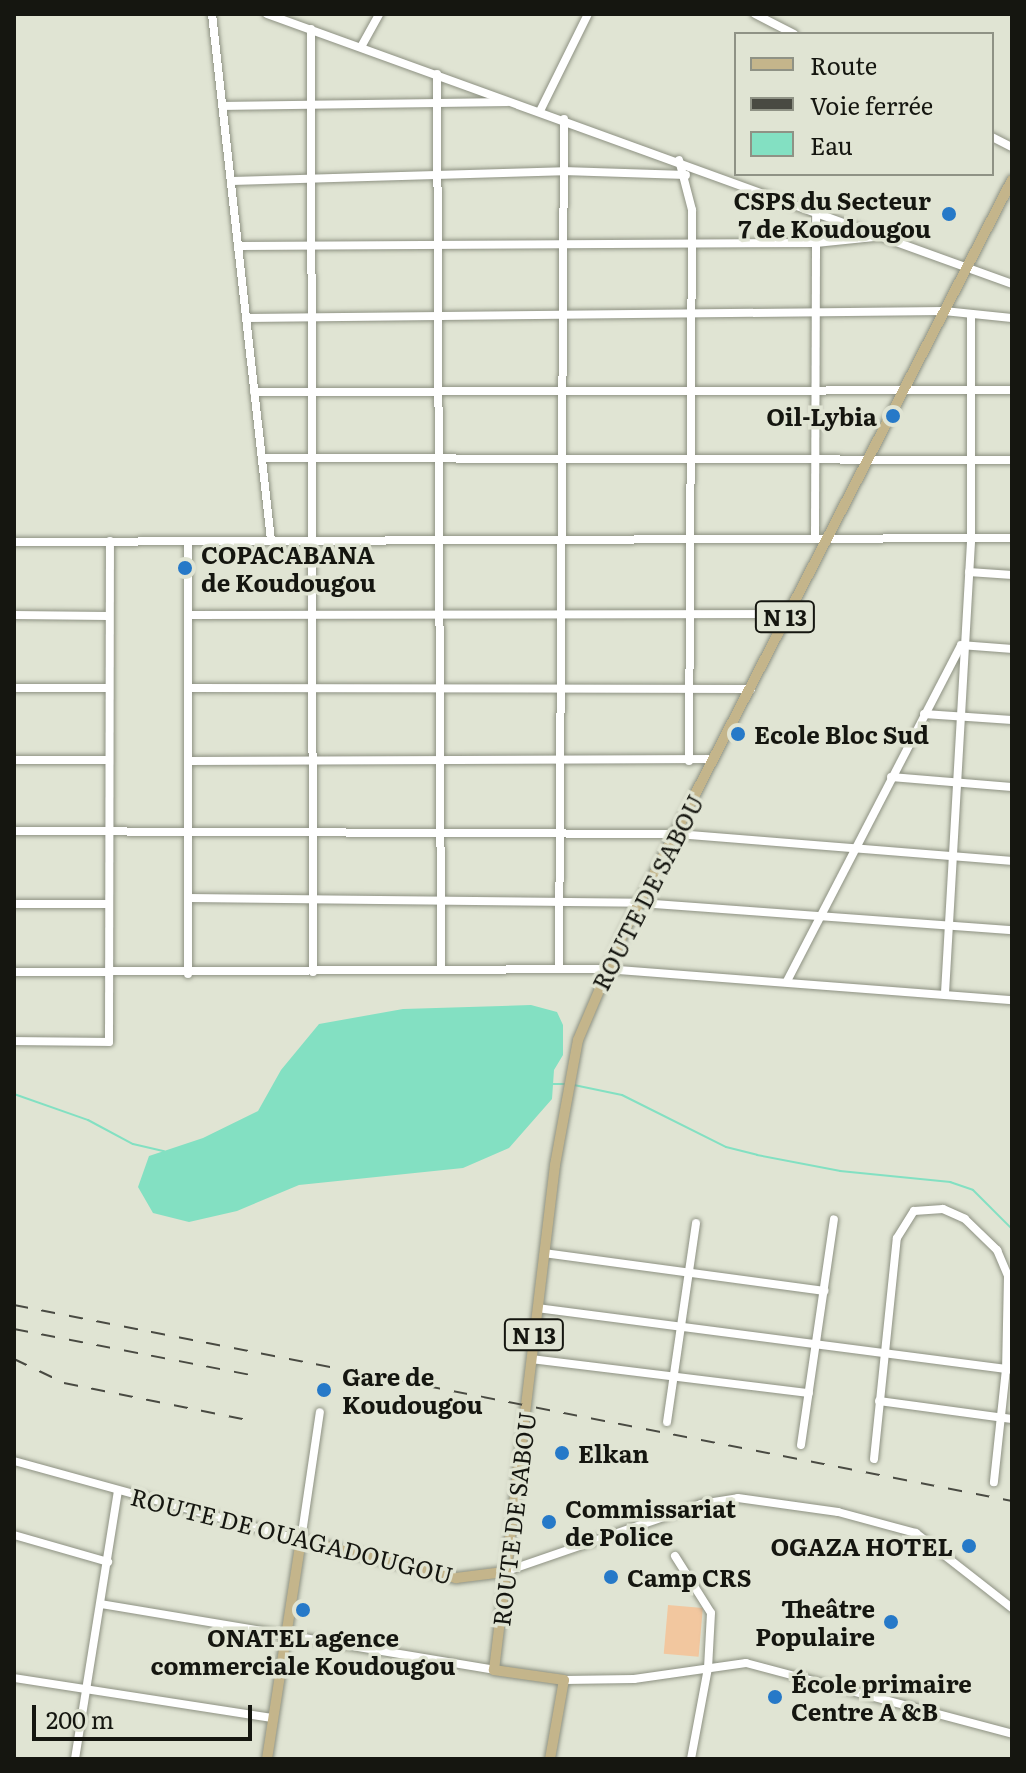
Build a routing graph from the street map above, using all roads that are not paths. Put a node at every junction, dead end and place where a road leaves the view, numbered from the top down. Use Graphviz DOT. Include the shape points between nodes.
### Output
graph roads {
  1 [pos="212,14"];
  2 [pos="267,14"];
  3 [pos="379,14"];
  4 [pos="588,14"];
  5 [pos="755,14"];
  6 [pos="311,29"];
  7 [pos="790,32"];
  8 [pos="361,47"];
  9 [pos="437,74"];
  10 [pos="516,102"];
  11 [pos="437,103"];
  12 [pos="311,104"];
  13 [pos="223,106"];
  14 [pos="540,111"];
  15 [pos="564,119"];
  16 [pos="994,138"];
  17 [pos="1012,147"];
  18 [pos="679,160"];
  19 [pos="563,171"];
  20 [pos="437,175"];
  21 [pos="686,175"];
  22 [pos="312,178"];
  23 [pos="1012,180"];
  24 [pos="232,181"];
  25 [pos="816,210"];
  26 [pos="888,235"];
  27 [pos="563,243"];
  28 [pos="692,243"];
  29 [pos="816,243"];
  30 [pos="437,245"];
  31 [pos="239,246"];
  32 [pos="311,246"];
  33 [pos="968,268"];
  34 [pos="1012,284"];
  35 [pos="944,311"];
  36 [pos="312,316"];
  37 [pos="563,316"];
  38 [pos="692,316"];
  39 [pos="816,316"];
  40 [pos="971,316"];
  41 [pos="438,317"];
  42 [pos="247,318"];
  43 [pos="1012,318"];
  44 [pos="691,390"];
  45 [pos="1012,390"];
  46 [pos="974,391"];
  47 [pos="254,392"];
  48 [pos="312,392"];
  49 [pos="438,392"];
  50 [pos="562,392"];
  51 [pos="816,392"];
  52 [pos="903,392"];
  53 [pos="262,458"];
  54 [pos="312,459"];
  55 [pos="438,459"];
  56 [pos="562,459"];
  57 [pos="690,459"];
  58 [pos="815,459"];
  59 [pos="867,459"];
  60 [pos="972,460"];
  61 [pos="1012,460"];
  62 [pos="690,538"];
  63 [pos="820,538"];
  64 [pos="1012,538"];
  65 [pos="439,539"];
  66 [pos="562,539"];
  67 [pos="971,539"];
  68 [pos="271,540"];
  69 [pos="312,540"];
  70 [pos="110,541"];
  71 [pos="188,541"];
  72 [pos="14,542"];
  73 [pos="969,572"];
  74 [pos="1012,575"];
  75 [pos="312,614"];
  76 [pos="439,614"];
  77 [pos="561,614"];
  78 [pos="787,614"];
  79 [pos="14,615"];
  80 [pos="188,615"];
  81 [pos="690,615"];
  82 [pos="108,616"];
  83 [pos="961,645"];
  84 [pos="1012,649"];
  85 [pos="312,686"];
  86 [pos="440,687"];
  87 [pos="14,688"];
  88 [pos="106,688"];
  89 [pos="188,688"];
  90 [pos="561,688"];
  91 [pos="689,688"];
  92 [pos="751,689"];
  93 [pos="924,714"];
  94 [pos="958,716"];
  95 [pos="1012,720"];
  96 [pos="714,759"];
  97 [pos="14,760"];
  98 [pos="107,760"];
  99 [pos="312,760"];
  100 [pos="188,761"];
  101 [pos="440,761"];
  102 [pos="560,761"];
  103 [pos="689,761"];
  104 [pos="891,777"];
  105 [pos="955,782"];
  106 [pos="1012,787"];
  107 [pos="188,830"];
  108 [pos="14,831"];
  109 [pos="107,831"];
  110 [pos="312,831"];
  111 [pos="440,831"];
  112 [pos="560,831"];
  113 [pos="678,834"];
  114 [pos="854,850"];
  115 [pos="951,856"];
  116 [pos="1012,861"];
  117 [pos="188,898"];
  118 [pos="312,900"];
  119 [pos="441,901"];
  120 [pos="559,903"];
  121 [pos="641,903"];
  122 [pos="14,904"];
  123 [pos="107,904"];
  124 [pos="818,916"];
  125 [pos="948,925"];
  126 [pos="1012,930"];
  127 [pos="441,966"];
  128 [pos="559,969"];
  129 [pos="606,969"];
  130 [pos="14,972"];
  131 [pos="109,972"];
  132 [pos="313,972"];
  133 [pos="188,974"];
  134 [pos="787,981"];
  135 [pos="945,993"];
  136 [pos="1012,1000"];
  137 [pos="14,1041"];
  138 [pos="834,1219"];
  139 [pos="696,1223"];
  140 [pos="544,1253"];
  141 [pos="689,1273"];
  142 [pos="824,1291"];
  143 [pos="537,1308"];
  144 [pos="681,1327"];
  145 [pos="816,1345"];
  146 [pos="884,1354"];
  147 [pos="531,1359"];
  148 [pos="1009,1370"];
  149 [pos="674,1377"];
  150 [pos="809,1393"];
  151 [pos="879,1401"];
  152 [pos="320,1412"];
  153 [pos="1001,1417"];
  154 [pos="1012,1419"];
  155 [pos="667,1422"];
  156 [pos="801,1445"];
  157 [pos="874,1459"];
  158 [pos="14,1461"];
  159 [pos="994,1482"];
  160 [pos="118,1492"];
  161 [pos="14,1535"];
  162 [pos="301,1540"];
  163 [pos="675,1556"];
  164 [pos="108,1562"];
  165 [pos="504,1572"];
  166 [pos="101,1604"];
  167 [pos="1012,1608"];
  168 [pos="286,1638"];
  169 [pos="708,1668"];
  170 [pos="494,1670"];
  171 [pos="14,1678"];
  172 [pos="564,1680"];
  173 [pos="86,1691"];
  174 [pos="273,1718"];
  175 [pos="1012,1734"];
  176 [pos="75,1759"];
  177 [pos="267,1759"];
  178 [pos="550,1759"];
  179 [pos="691,1759"];
  1 -- 13 [label="street"];
  2 -- 6 [label="street"];
  3 -- 8 [label="street"];
  4 -- 14 [label="street"];
  5 -- 7 [label="street"];
  6 -- 8 [label="street"];
  6 -- 12 [label="street"];
  8 -- 9 [label="street"];
  9 -- 10 [label="street"];
  9 -- 11 [label="street"];
  10 -- 11 [label="street"];
  10 -- 14 [label="street"];
  11 -- 12 [label="street"];
  11 -- 20 [label="street"];
  12 -- 13 [label="street"];
  12 -- 22 [label="street"];
  13 -- 24 [label="street"];
  14 -- 15 [label="street"];
  15 -- 18 [label="street"];
  15 -- 19 [label="street"];
  16 -- 17 [label="street"];
  18 -- 21 [label="street"];
  18 -- 25 [label="street"];
  19 -- 20 [label="street"];
  19 -- 21 [label="street"];
  19 -- 27 [label="street"];
  20 -- 22 [label="street"];
  20 -- 30 [label="street"];
  21 -- 28 [label="street"];
  22 -- 24 [label="street"];
  22 -- 32 [label="street"];
  23 -- 33 [label="main road, ROUTE DE SABOU / N 13"];
  24 -- 31 [label="street"];
  25 -- 26 [label="street"];
  25 -- 29 [label="street"];
  26 -- 29 [label="street"];
  26 -- 33 [label="street"];
  27 -- 28 [label="street"];
  27 -- 30 [label="street"];
  27 -- 37 [label="street"];
  28 -- 29 [label="street"];
  28 -- 38 [label="street"];
  29 -- 39 [label="street"];
  30 -- 32 [label="street"];
  30 -- 41 [label="street"];
  31 -- 32 [label="street"];
  31 -- 42 [label="street"];
  32 -- 36 [label="street"];
  33 -- 34 [label="street"];
  33 -- 35 [label="main road, ROUTE DE SABOU / N 13"];
  35 -- 39 [label="street"];
  35 -- 40 [label="street"];
  35 -- 52 [label="main road, ROUTE DE SABOU / N 13"];
  36 -- 41 [label="street"];
  36 -- 42 [label="street"];
  36 -- 48 [label="street"];
  37 -- 38 [label="street"];
  37 -- 41 [label="street"];
  37 -- 50 [label="street"];
  38 -- 39 [label="street"];
  38 -- 44 [label="street"];
  39 -- 51 [label="street"];
  40 -- 43 [label="street"];
  40 -- 46 [label="street"];
  41 -- 49 [label="street"];
  42 -- 47 [label="street"];
  44 -- 50 [label="street"];
  44 -- 51 [label="street"];
  44 -- 57 [label="street"];
  45 -- 46 [label="street"];
  46 -- 52 [label="street"];
  46 -- 60 [label="street"];
  47 -- 48 [label="street"];
  47 -- 53 [label="street"];
  48 -- 49 [label="street"];
  48 -- 54 [label="street"];
  49 -- 50 [label="street"];
  49 -- 55 [label="street"];
  50 -- 56 [label="street"];
  51 -- 52 [label="street"];
  51 -- 58 [label="street"];
  52 -- 59 [label="main road, ROUTE DE SABOU / N 13"];
  53 -- 54 [label="street"];
  53 -- 68 [label="street"];
  54 -- 55 [label="street"];
  54 -- 69 [label="street"];
  55 -- 56 [label="street"];
  55 -- 65 [label="street"];
  56 -- 57 [label="street"];
  56 -- 66 [label="street"];
  57 -- 58 [label="street"];
  57 -- 62 [label="street"];
  58 -- 59 [label="street"];
  58 -- 63 [label="street"];
  59 -- 60 [label="street"];
  59 -- 63 [label="main road, ROUTE DE SABOU / N 13"];
  60 -- 61 [label="street"];
  60 -- 67 [label="street"];
  62 -- 63 [label="street"];
  62 -- 66 [label="street"];
  62 -- 81 [label="street"];
  63 -- 67 [label="street"];
  63 -- 78 [label="main road, ROUTE DE SABOU / N 13"];
  64 -- 67 [label="street"];
  65 -- 66 [label="street"];
  65 -- 69 [label="street"];
  65 -- 76 [label="street"];
  66 -- 77 [label="street"];
  67 -- 73 [label="street"];
  68 -- 69 [label="street"];
  68 -- 71 [label="street"];
  69 -- 75 [label="street"];
  70 -- 71 [label="street"];
  70 -- 72 [label="street"];
  70 -- 82 [label="street"];
  71 -- 80 [label="street"];
  73 -- 74 [label="street"];
  73 -- 83 [label="street"];
  75 -- 76 [label="street"];
  75 -- 80 [label="street"];
  75 -- 85 [label="street"];
  76 -- 77 [label="street"];
  76 -- 86 [label="street"];
  77 -- 81 [label="street"];
  77 -- 90 [label="street"];
  78 -- 81 [label="street"];
  78 -- 92 [label="main road, ROUTE DE SABOU / N 13"];
  79 -- 82 [label="street"];
  80 -- 89 [label="street"];
  81 -- 91 [label="street"];
  82 -- 88 [label="street"];
  83 -- 84 [label="street"];
  83 -- 93 [label="street"];
  83 -- 94 [label="street"];
  85 -- 86 [label="street"];
  85 -- 89 [label="street"];
  85 -- 99 [label="street"];
  86 -- 90 [label="street"];
  86 -- 101 [label="street"];
  87 -- 88 [label="street"];
  88 -- 98 [label="street"];
  89 -- 100 [label="street"];
  90 -- 91 [label="street"];
  90 -- 102 [label="street"];
  91 -- 92 [label="street"];
  91 -- 103 [label="street"];
  92 -- 96 [label="main road, ROUTE DE SABOU / N 13"];
  93 -- 94 [label="street"];
  93 -- 104 [label="street"];
  94 -- 95 [label="street"];
  94 -- 105 [label="street"];
  96 -- 103 [label="street"];
  96 -- 113 [label="main road, ROUTE DE SABOU / N 13"];
  97 -- 98 [label="street"];
  98 -- 109 [label="street"];
  99 -- 100 [label="street"];
  99 -- 101 [label="street"];
  99 -- 110 [label="street"];
  100 -- 107 [label="street"];
  101 -- 102 [label="street"];
  101 -- 111 [label="street"];
  102 -- 103 [label="street"];
  102 -- 112 [label="street"];
  104 -- 105 [label="street"];
  104 -- 114 [label="street"];
  105 -- 106 [label="street"];
  105 -- 115 [label="street"];
  107 -- 109 [label="street"];
  107 -- 110 [label="street"];
  107 -- 117 [label="street"];
  108 -- 109 [label="street"];
  109 -- 123 [label="street"];
  110 -- 111 [label="street"];
  110 -- 118 [label="street"];
  111 -- 112 [label="street"];
  111 -- 119 [label="street"];
  112 -- 113 [label="street"];
  112 -- 120 [label="street"];
  113 -- 114 [label="street"];
  113 -- 121 [label="main road, ROUTE DE SABOU / N 13"];
  114 -- 115 [label="street"];
  114 -- 124 [label="street"];
  115 -- 116 [label="street"];
  115 -- 125 [label="street"];
  117 -- 118 [label="street"];
  117 -- 133 [label="street"];
  118 -- 119 [label="street"];
  118 -- 132 [label="street"];
  119 -- 120 [label="street"];
  119 -- 127 [label="street"];
  120 -- 121 [label="street"];
  120 -- 128 [label="street"];
  121 -- 124 [label="street"];
  121 -- 129 [label="main road, ROUTE DE SABOU / N 13"];
  122 -- 123 [label="street"];
  123 -- 131 [label="street"];
  124 -- 125 [label="street"];
  124 -- 134 [label="street"];
  125 -- 126 [label="street"];
  125 -- 135 [label="street"];
  127 -- 128 [label="street"];
  127 -- 132 [label="street"];
  128 -- 129 [label="street"];
  129 -- 134 [label="street"];
  129 -- 140 [label="main road, ROUTE DE SABOU / N 13" via="569,1079"];
  130 -- 131 [label="street"];
  131 -- 133 [label="street"];
  131 -- 137 [label="street" via="109,1042"];
  132 -- 133 [label="street"];
  134 -- 135 [label="street"];
  135 -- 136 [label="street"];
  138 -- 142 [label="street"];
  139 -- 141 [label="street"];
  140 -- 141 [label="street"];
  140 -- 143 [label="main road, ROUTE DE SABOU / N 13"];
  141 -- 142 [label="street"];
  141 -- 144 [label="street"];
  142 -- 145 [label="street"];
  143 -- 144 [label="street"];
  143 -- 147 [label="main road, ROUTE DE SABOU / N 13"];
  144 -- 145 [label="street"];
  144 -- 149 [label="street"];
  145 -- 146 [label="street"];
  145 -- 150 [label="street"];
  146 -- 148 [label="street"];
  146 -- 148 [label="street" via="899,1231 914,1211 943,1209 965,1219 1003,1260 1009,1288"];
  146 -- 151 [label="street"];
  147 -- 149 [label="street"];
  147 -- 165 [label="main road, ROUTE DE SABOU / N 13"];
  148 -- 153 [label="street"];
  149 -- 150 [label="street"];
  149 -- 155 [label="street"];
  150 -- 156 [label="street"];
  151 -- 153 [label="street"];
  151 -- 157 [label="street"];
  152 -- 162 [label="street"];
  153 -- 154 [label="street"];
  153 -- 159 [label="street"];
  158 -- 160 [label="street, ROUTE DE OUAGADOUGOU"];
  160 -- 162 [label="street, ROUTE DE OUAGADOUGOU"];
  160 -- 164 [label="street"];
  161 -- 164 [label="street"];
  162 -- 165 [label="main road, ROUTE DE OUAGADOUGOU" via="456,1578"];
  162 -- 168 [label="main road"];
  163 -- 169 [label="street" via="711,1613"];
  164 -- 166 [label="street"];
  165 -- 167 [label="street, ROUTE DE OUAGADOUGOU" via="701,1504 738,1498 838,1512 916,1533"];
  165 -- 170 [label="main road, ROUTE DE SABOU / N 13"];
  166 -- 168 [label="street"];
  166 -- 173 [label="street"];
  168 -- 170 [label="street"];
  168 -- 174 [label="main road"];
  169 -- 172 [label="street" via="634,1679"];
  169 -- 175 [label="street" via="746,1663"];
  169 -- 179 [label="street"];
  170 -- 172 [label="main road"];
  171 -- 173 [label="street"];
  172 -- 178 [label="main road"];
  173 -- 174 [label="street"];
  173 -- 176 [label="street"];
  174 -- 177 [label="main road"];
}
